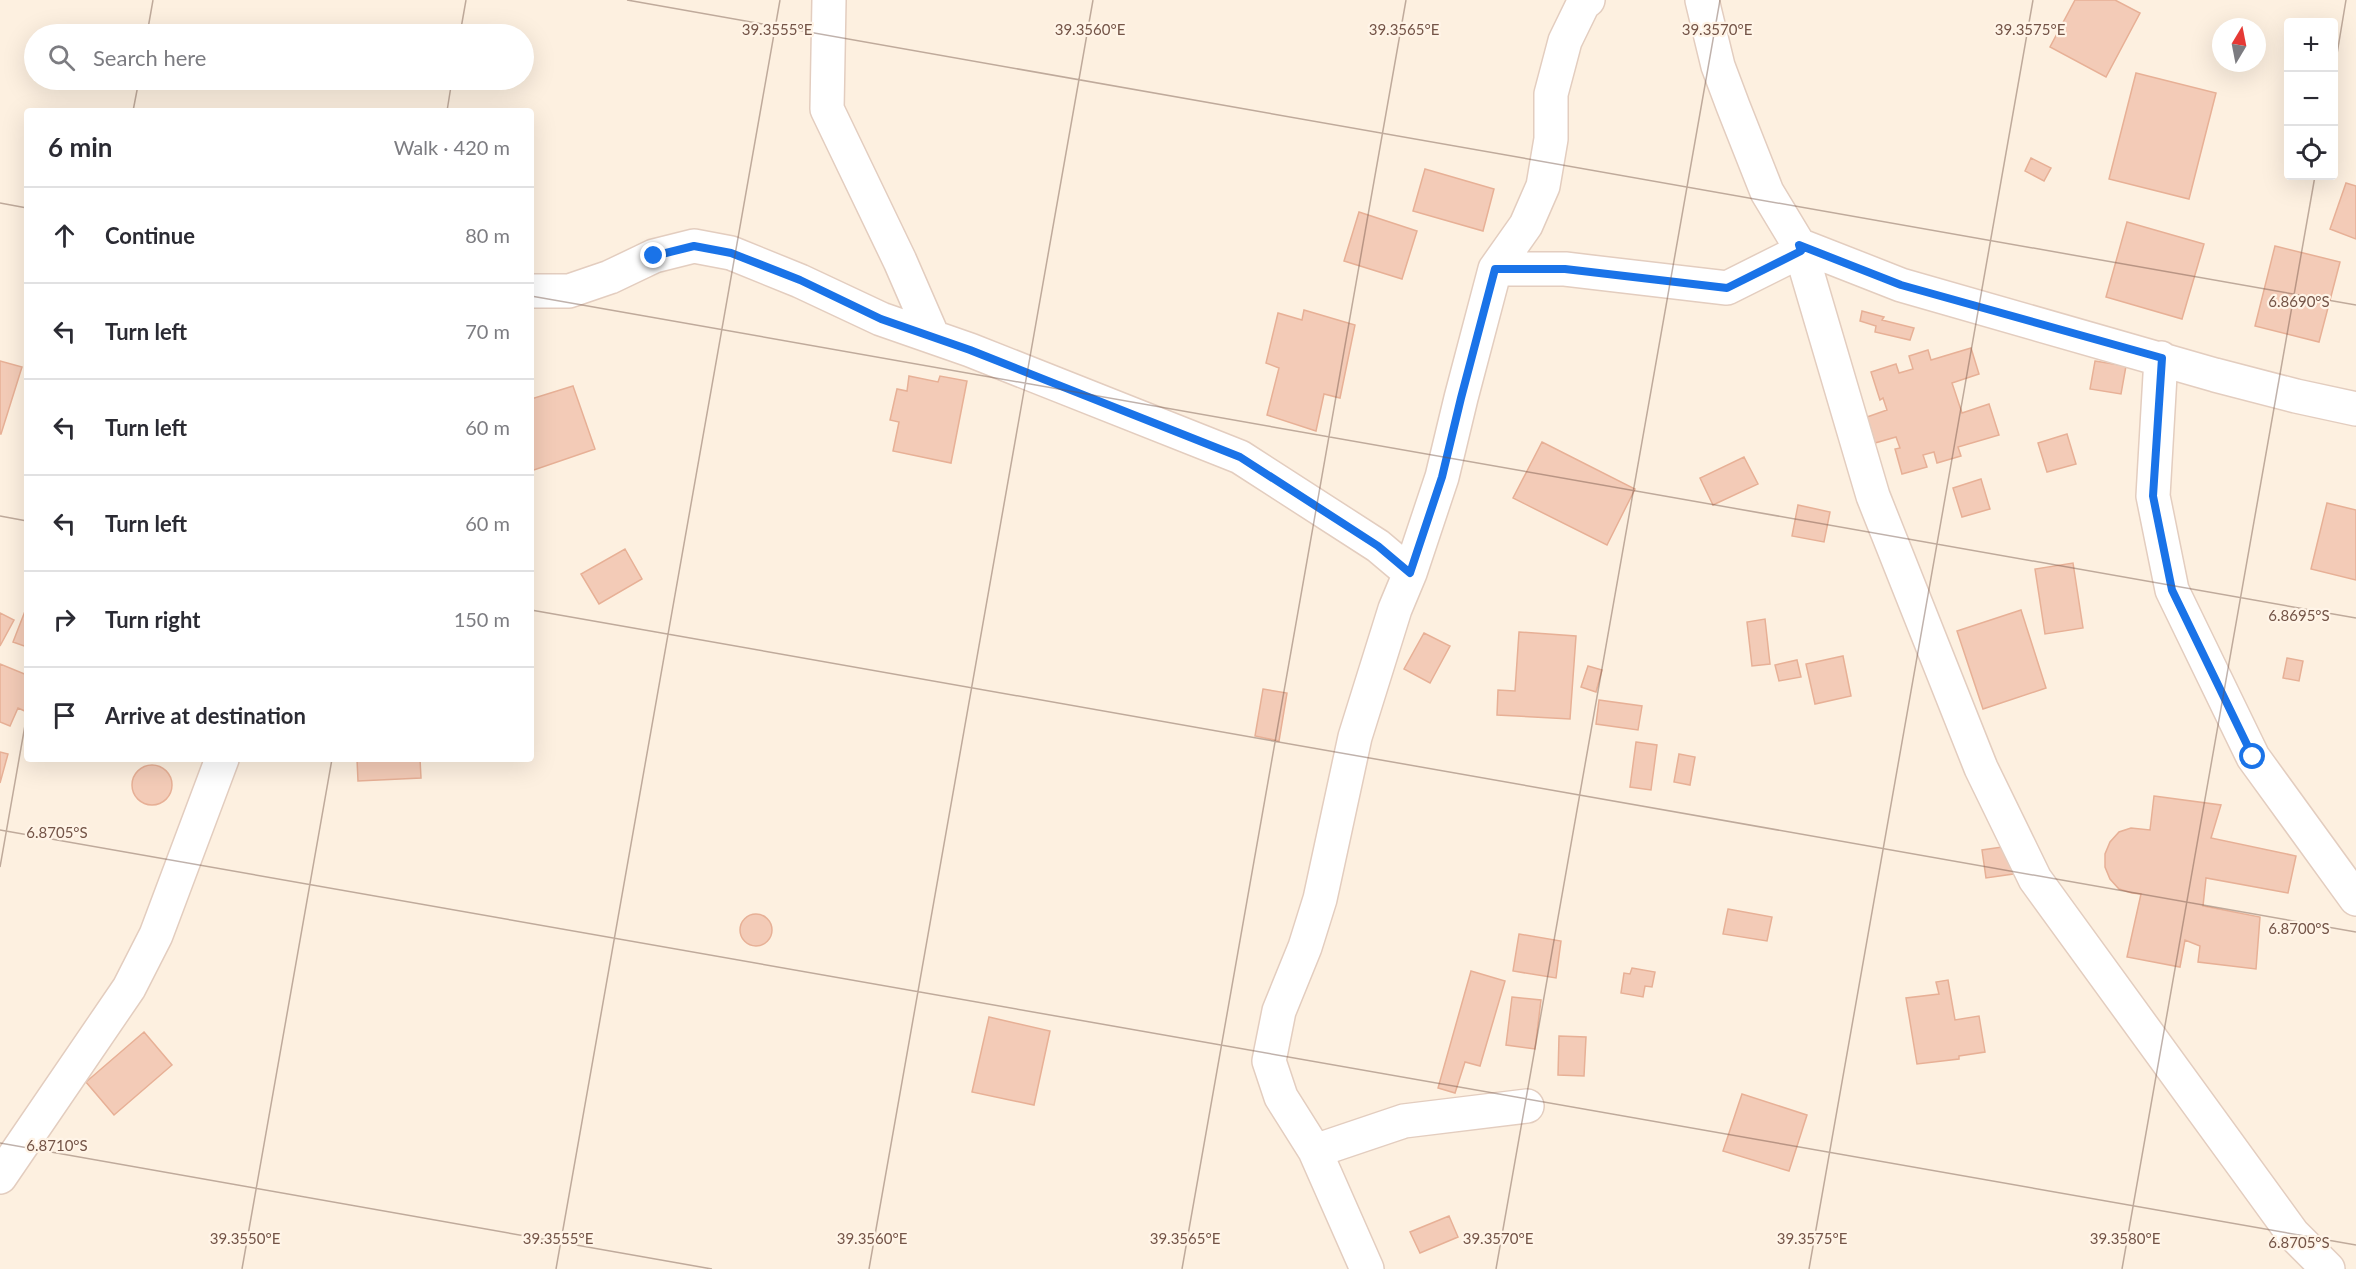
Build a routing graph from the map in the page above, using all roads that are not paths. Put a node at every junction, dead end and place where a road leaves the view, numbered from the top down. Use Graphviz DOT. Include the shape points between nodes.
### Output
graph roads {
  1 [pos="829,0"];
  2 [pos="1588,0"];
  3 [pos="1702,0"];
  4 [pos="1800,248"];
  5 [pos="1495,269"];
  6 [pos="534,291"];
  7 [pos="933,337"];
  8 [pos="2162,358"];
  9 [pos="2356,408"];
  10 [pos="1410,573"];
  11 [pos="221,762"];
  12 [pos="2356,899"];
  13 [pos="1527,1106"];
  14 [pos="1315,1151"];
  15 [pos="0,1177"];
  16 [pos="1367,1269"];
  17 [pos="2328,1269"];
  1 -- 7 [label="street" via="827,109"];
  2 -- 5 [label="street" via="1565,40 1551,94 1551,139 1543,186 1526,225"];
  3 -- 4 [label="street" via="1718,66 1733,106 1767,192"];
  4 -- 5 [label="street" via="1727,288 1565,269"];
  4 -- 8 [label="street" via="1901,285"];
  4 -- 17 [label="street" via="1873,496 1981,768 2035,879 2294,1234"];
  5 -- 10 [label="street" via="1442,477"];
  6 -- 7 [label="street" via="568,291 654,256 694,246 731,253 800,280 881,319"];
  7 -- 10 [label="street" via="1240,457 1378,546"];
  8 -- 9 [label="street" via="2296,396"];
  8 -- 12 [label="street" via="2153,496 2172,590 2253,757"];
  10 -- 14 [label="street" via="1355,737 1320,899 1279,1011 1269,1061 1281,1097"];
  11 -- 15 [label="street" via="156,934 129,988"];
  13 -- 14 [label="street" via="1404,1121"];
  14 -- 16 [label="street"];
}
